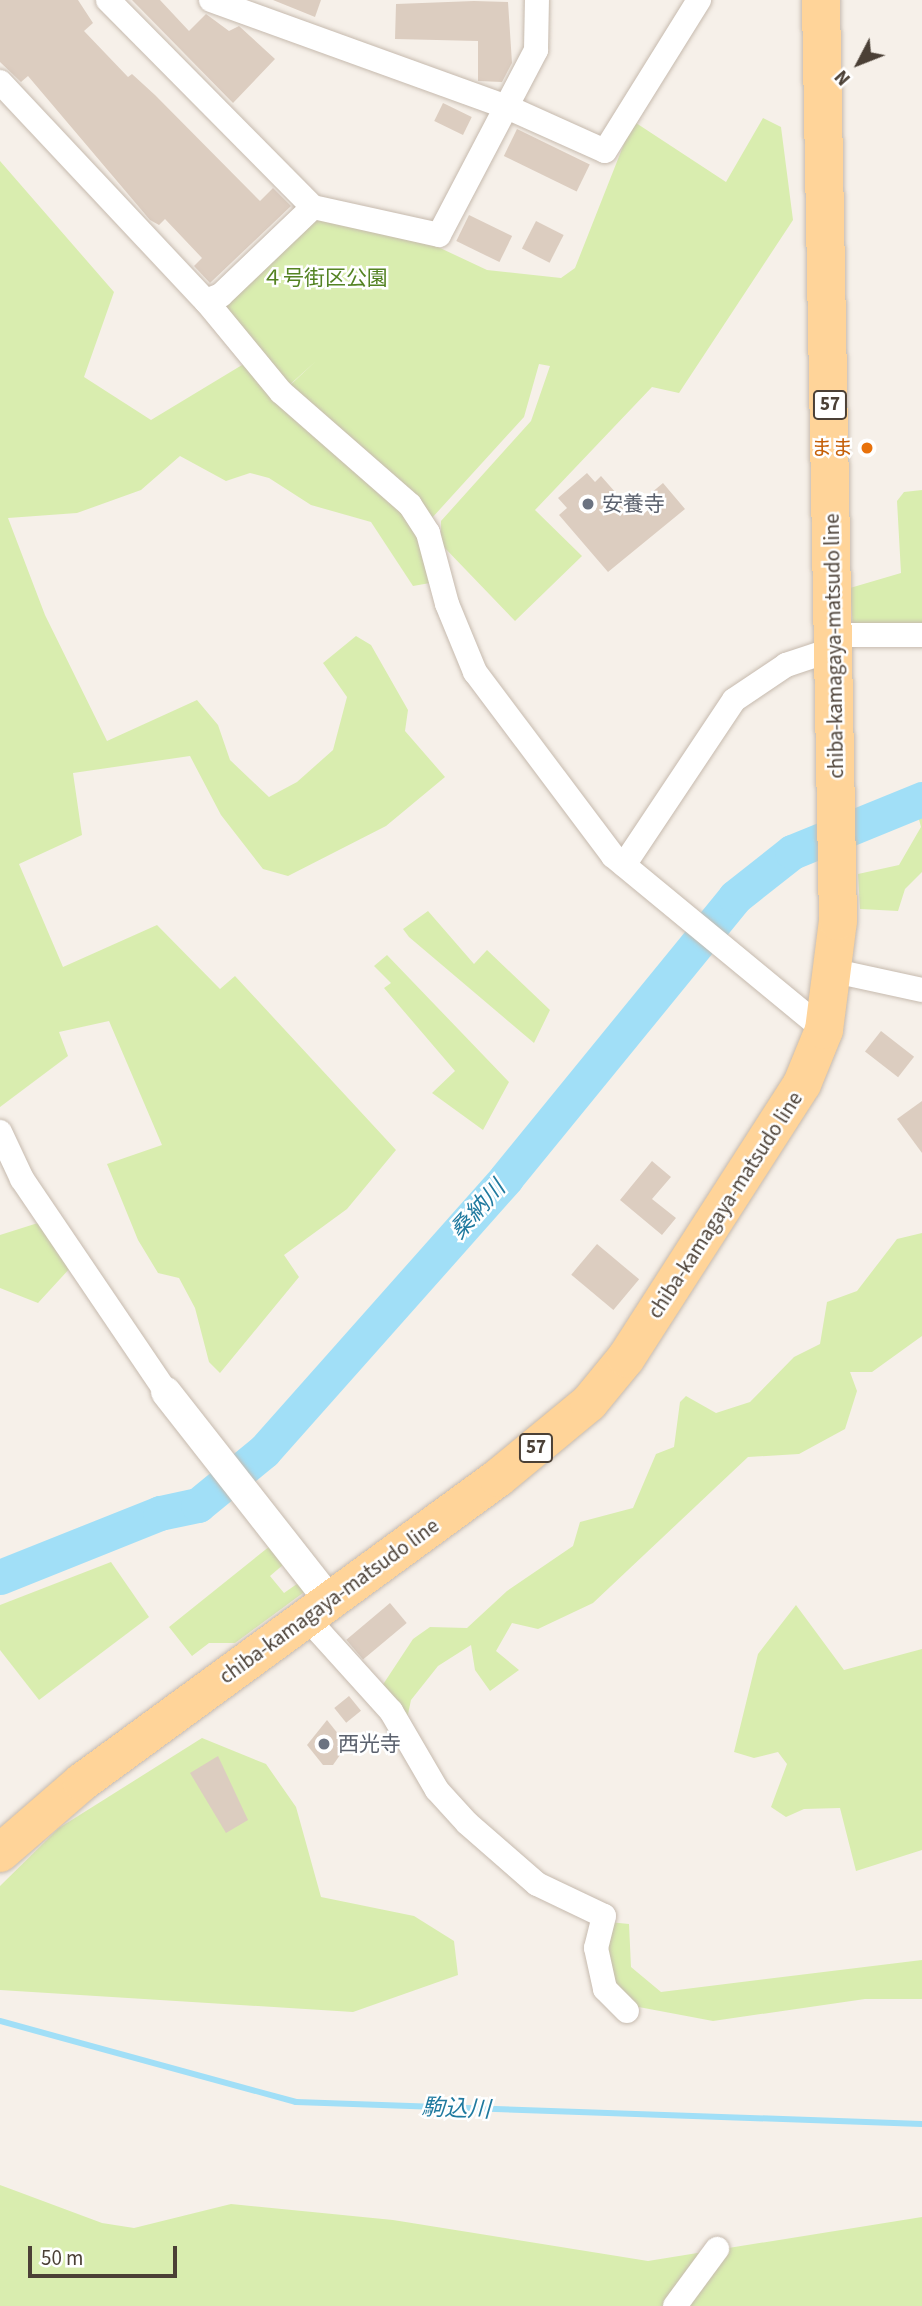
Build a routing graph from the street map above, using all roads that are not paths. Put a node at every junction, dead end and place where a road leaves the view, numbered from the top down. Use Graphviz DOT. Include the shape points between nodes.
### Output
graph roads {
  1 [pos="108,0"];
  2 [pos="211,0"];
  3 [pos="537,0"];
  4 [pos="699,0"];
  5 [pos="821,0"];
  6 [pos="0,82"];
  7 [pos="507,107"];
  8 [pos="313,207"];
  9 [pos="206,301"];
  10 [pos="922,635"];
  11 [pos="834,642"];
  12 [pos="624,865"];
  13 [pos="835,971"];
  14 [pos="922,990"];
  15 [pos="824,1030"];
  16 [pos="0,1132"];
  17 [pos="166,1392"];
  18 [pos="318,1609"];
  19 [pos="0,1853"];
  20 [pos="627,2011"];
  21 [pos="717,2249"];
  22 [pos="674,2306"];
  1 -- 8 [label="street"];
  2 -- 7 [label="street"];
  3 -- 7 [label="street" via="536,50"];
  4 -- 7 [label="street" via="605,151"];
  5 -- 11 [label="main road, chiba-kamagaya-matsudo line / 57"];
  6 -- 9 [label="street"];
  7 -- 8 [label="street" via="439,235"];
  8 -- 9 [label="street" via="221,295"];
  9 -- 12 [label="street" via="281,392 410,505 428,533 447,604 475,672"];
  10 -- 11 [label="street"];
  11 -- 12 [label="street" via="786,665 734,700"];
  11 -- 13 [label="main road, chiba-kamagaya-matsudo line / 57"];
  12 -- 15 [label="street"];
  13 -- 14 [label="street"];
  13 -- 15 [label="main road, chiba-kamagaya-matsudo line / 57"];
  15 -- 18 [label="main road, chiba-kamagaya-matsudo line / 57" via="780,1126 626,1357 589,1403"];
  16 -- 17 [label="street" via="22,1179"];
  17 -- 18 [label="street" via="252,1499"];
  18 -- 19 [label="main road, chiba-kamagaya-matsudo line / 57" via="82,1782"];
  18 -- 20 [label="street" via="391,1711 437,1790 467,1823 537,1884 604,1916 596,1948 605,1989"];
  21 -- 22 [label="street"];
}
